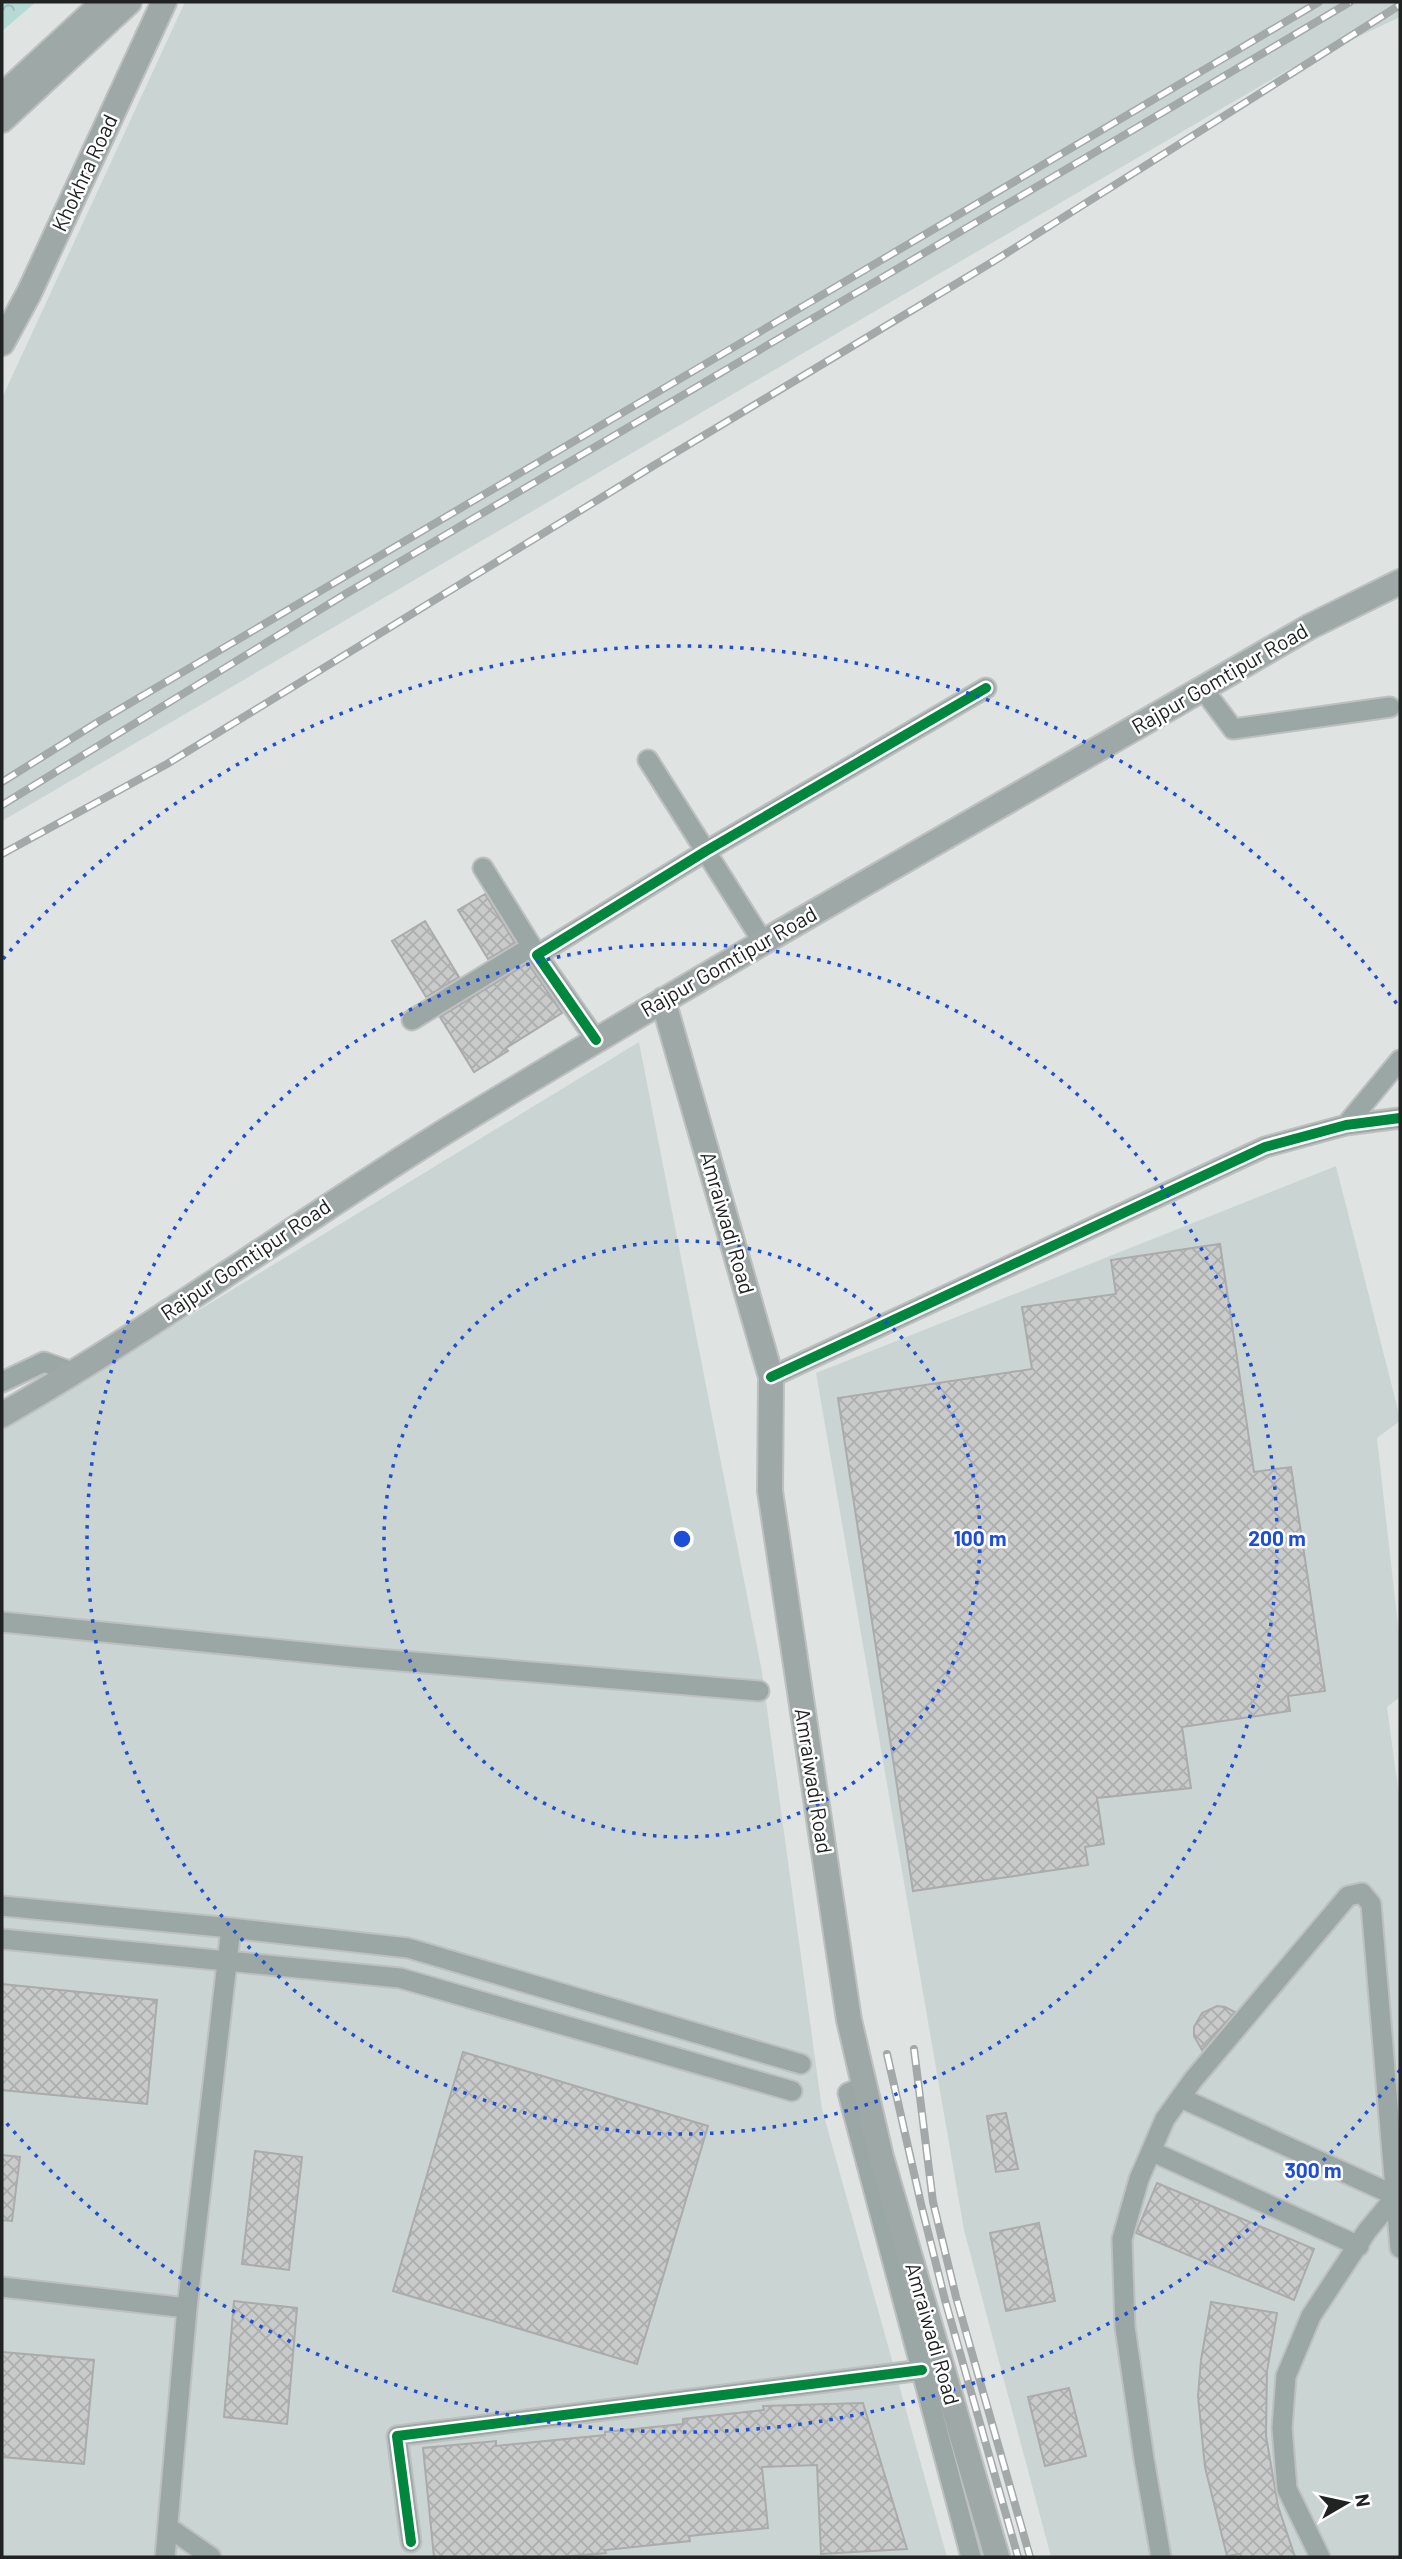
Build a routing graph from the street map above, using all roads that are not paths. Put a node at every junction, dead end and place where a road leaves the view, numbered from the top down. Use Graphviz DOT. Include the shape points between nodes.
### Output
graph roads {
  1 [pos="104,2"];
  2 [pos="129,2"];
  3 [pos="164,2"];
  4 [pos="153,13"];
  5 [pos="2,96"];
  6 [pos="2,120"];
  7 [pos="2,343"];
  8 [pos="1400,582"];
  9 [pos="986,688"];
  10 [pos="1203,689"];
  11 [pos="1390,707"];
  12 [pos="648,760"];
  13 [pos="706,851"];
  14 [pos="483,868"];
  15 [pos="763,942"];
  16 [pos="534,951"];
  17 [pos="663,1000"];
  18 [pos="412,1020"];
  19 [pos="596,1040"];
  20 [pos="1400,1060"];
  21 [pos="1400,1118"];
  22 [pos="1346,1125"];
  23 [pos="75,1373"];
  24 [pos="771,1377"];
  25 [pos="13,1385"];
  26 [pos="2,1400"];
  27 [pos="2,1415"];
  28 [pos="2,1622"];
  29 [pos="759,1691"];
  30 [pos="2,1906"];
  31 [pos="231,1928"];
  32 [pos="2,1939"];
  33 [pos="228,1960"];
  34 [pos="774,2056"];
  35 [pos="801,2064"];
  36 [pos="764,2083"];
  37 [pos="864,2086"];
  38 [pos="792,2091"];
  39 [pos="1181,2098"];
  40 [pos="1151,2151"];
  41 [pos="1396,2196"];
  42 [pos="1359,2246"];
  43 [pos="1400,2248"];
  44 [pos="2,2287"];
  45 [pos="187,2308"];
  46 [pos="922,2370"];
  47 [pos="168,2528"];
  48 [pos="411,2542"];
  49 [pos="165,2557"];
  50 [pos="211,2557"];
  51 [pos="971,2557"];
  52 [pos="997,2557"];
  53 [pos="1161,2557"];
  54 [pos="1320,2557"];
  1 -- 5 [label="main road"];
  2 -- 6 [label="main road"];
  3 -- 4 [label="main road, Khokhra Road"];
  4 -- 7 [label="main road, Khokhra Road" via="29,293"];
  8 -- 10 [label="main road, Rajpur Gomtipur Road" via="1309,627"];
  9 -- 13 [label="street"];
  10 -- 11 [label="street" via="1233,729"];
  10 -- 15 [label="main road, Rajpur Gomtipur Road"];
  12 -- 13 [label="street"];
  13 -- 15 [label="street"];
  13 -- 16 [label="street"];
  14 -- 16 [label="street"];
  15 -- 17 [label="main road, Rajpur Gomtipur Road"];
  16 -- 18 [label="street"];
  16 -- 19 [label="street"];
  17 -- 19 [label="main road, Rajpur Gomtipur Road"];
  17 -- 24 [label="main road, Amraiwadi Road"];
  19 -- 23 [label="main road, Rajpur Gomtipur Road" via="361,1184"];
  20 -- 22 [label="street"];
  21 -- 22 [label="street"];
  22 -- 24 [label="street" via="1265,1147"];
  23 -- 25 [label="main road"];
  23 -- 27 [label="main road"];
  24 -- 37 [label="main road, Amraiwadi Road" via="770,1491 849,2020"];
  25 -- 26 [label="main road"];
  28 -- 29 [label="street"];
  30 -- 31 [label="street"];
  31 -- 33 [label="street"];
  31 -- 34 [label="street" via="408,1948"];
  32 -- 33 [label="street"];
  33 -- 36 [label="street" via="400,1978"];
  33 -- 45 [label="street"];
  34 -- 35 [label="street"];
  34 -- 36 [label="street"];
  36 -- 38 [label="street"];
  37 -- 46 [label="street" via="848,2093"];
  37 -- 52 [label="main road, Amraiwadi Road"];
  39 -- 40 [label="street" via="1165,2119"];
  39 -- 41 [label="street"];
  39 -- 41 [label="street" via="1348,1895 1362,1893 1371,1904"];
  40 -- 42 [label="street"];
  40 -- 53 [label="street" via="1122,2239 1122,2269 1125,2327"];
  41 -- 42 [label="street"];
  41 -- 43 [label="street"];
  42 -- 54 [label="street" via="1311,2316 1286,2376 1282,2428 1287,2489"];
  44 -- 45 [label="street"];
  45 -- 47 [label="street"];
  46 -- 48 [label="street" via="397,2436"];
  46 -- 51 [label="street"];
  47 -- 49 [label="street"];
  47 -- 50 [label="street"];
}
